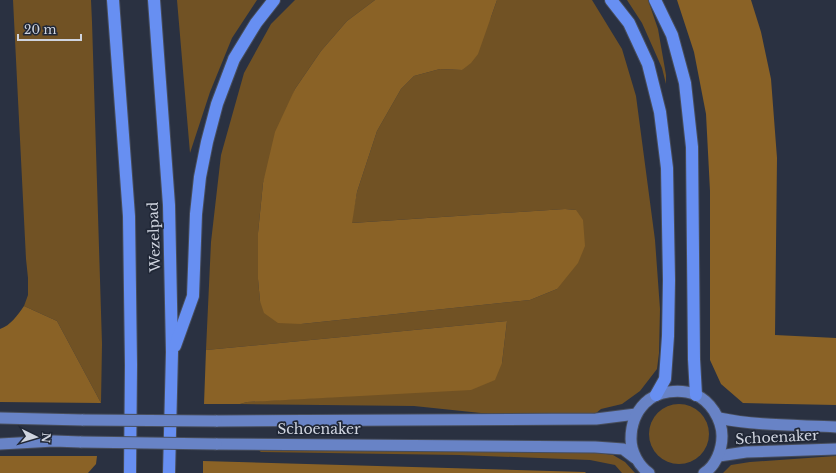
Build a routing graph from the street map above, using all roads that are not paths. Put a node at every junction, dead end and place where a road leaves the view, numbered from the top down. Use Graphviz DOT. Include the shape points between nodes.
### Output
graph roads {
  1 [pos="113,0"];
  2 [pos="154,0"];
  3 [pos="274,0"];
  4 [pos="611,0"];
  5 [pos="655,0"];
  6 [pos="172,352"];
  7 [pos="656,395"];
  8 [pos="696,395"];
  9 [pos="636,414"];
  10 [pos="0,418"];
  11 [pos="719,418"];
  12 [pos="836,427"];
  13 [pos="0,444"];
  14 [pos="836,449"];
  15 [pos="719,456"];
  16 [pos="635,458"];
  17 [pos="130,473"];
  18 [pos="169,473"];
  19 [pos="649,473"];
  20 [pos="704,473"];
  1 -- 17 [label="highway, Wezelpad" via="128,216"];
  2 -- 6 [label="highway, Wezelpad" via="169,205"];
  3 -- 6 [label="highway" via="234,59 217,104 200,177 193,296"];
  4 -- 7 [label="highway" via="629,23 648,64 661,119 666,168 668,336 664,379"];
  5 -- 8 [label="highway" via="672,35 685,83 692,147"];
  6 -- 18 [label="highway, Wezelpad"];
  7 -- 8 [label="main road" via="676,390"];
  7 -- 9 [label="main road"];
  8 -- 11 [label="main road" via="710,404"];
  9 -- 10 [label="main road, Schoenaker, bridge" via="596,419 216,422"];
  9 -- 16 [label="main road" via="631,428"];
  11 -- 12 [label="main road, Schoenaker" via="767,424"];
  11 -- 15 [label="main road" via="722,443"];
  13 -- 16 [label="main road, Schoenaker, bridge" via="54,441 595,447 623,449"];
  14 -- 15 [label="main road, Schoenaker" via="746,452"];
  15 -- 20 [label="main road"];
  16 -- 19 [label="main road"];
}
